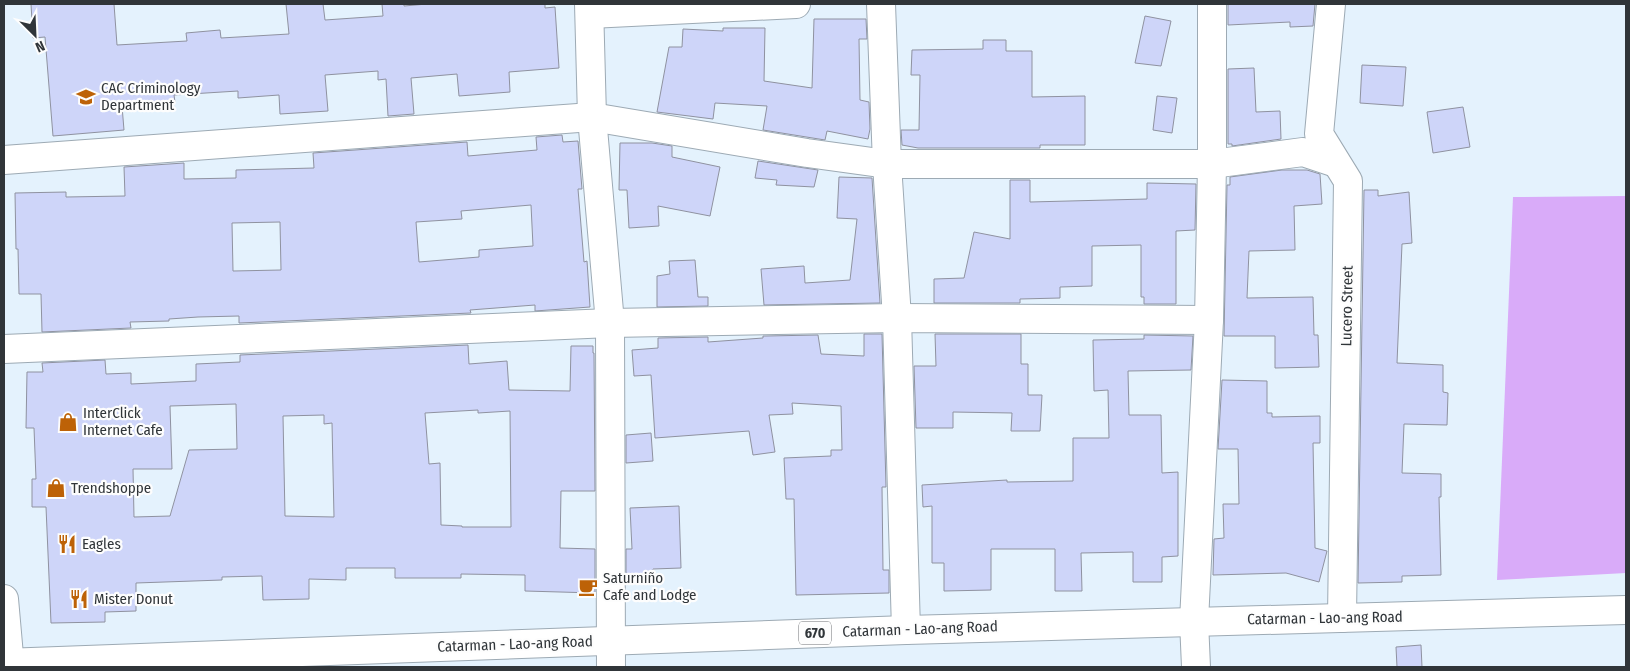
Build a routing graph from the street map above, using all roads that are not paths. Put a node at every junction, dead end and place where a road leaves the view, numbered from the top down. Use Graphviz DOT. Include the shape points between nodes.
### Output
graph roads {
  1 [pos="796,4"];
  2 [pos="881,4"];
  3 [pos="1212,4"];
  4 [pos="1331,4"];
  5 [pos="589,9"];
  6 [pos="592,117"];
  7 [pos="4,160"];
  8 [pos="1336,163"];
  9 [pos="887,164"];
  10 [pos="1212,164"];
  11 [pos="897,318"];
  12 [pos="1209,320"];
  13 [pos="610,322"];
  14 [pos="4,348"];
  15 [pos="4,599"];
  16 [pos="1626,610"];
  17 [pos="1342,618"];
  18 [pos="1194,621"];
  19 [pos="906,630"];
  20 [pos="612,654"];
  21 [pos="8,664"];
  22 [pos="1196,667"];
  1 -- 5 [label="street"];
  2 -- 9 [label="street"];
  3 -- 10 [label="street"];
  4 -- 8 [label="street, Lucero Street" via="1319,134"];
  5 -- 6 [label="street"];
  6 -- 7 [label="street"];
  6 -- 9 [label="street"];
  6 -- 13 [label="street"];
  8 -- 10 [label="street" via="1303,152"];
  8 -- 17 [label="street, Lucero Street" via="1348,181"];
  9 -- 10 [label="street"];
  9 -- 11 [label="street"];
  10 -- 12 [label="street"];
  11 -- 12 [label="street"];
  11 -- 13 [label="street"];
  11 -- 19 [label="street"];
  12 -- 18 [label="street"];
  13 -- 14 [label="street"];
  13 -- 20 [label="street"];
  15 -- 21 [label="street"];
  16 -- 17 [label="street, Catarman - Lao-ang Road / 670"];
  17 -- 18 [label="street, Catarman - Lao-ang Road / 670"];
  18 -- 19 [label="street, Catarman - Lao-ang Road / 670"];
  18 -- 22 [label="street"];
  19 -- 20 [label="street, Catarman - Lao-ang Road / 670"];
  20 -- 21 [label="street, Catarman - Lao-ang Road / 670"];
}
